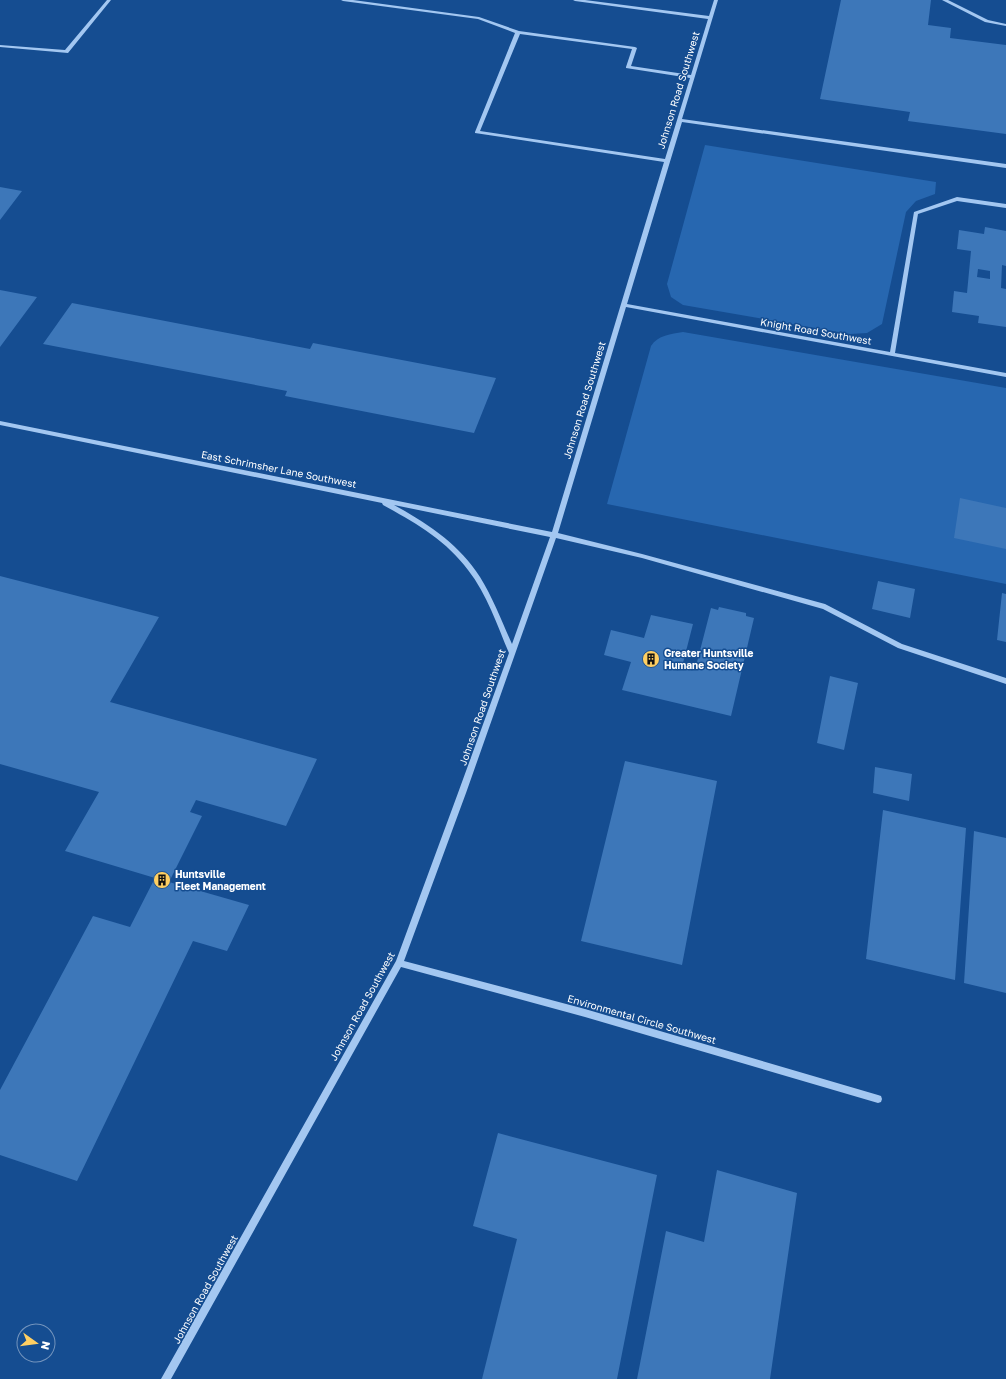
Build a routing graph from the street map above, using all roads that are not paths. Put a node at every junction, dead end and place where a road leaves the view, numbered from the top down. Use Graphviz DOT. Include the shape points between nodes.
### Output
graph roads {
  1 [pos="109,0"];
  2 [pos="343,0"];
  3 [pos="574,0"];
  4 [pos="716,0"];
  5 [pos="944,0"];
  6 [pos="601,2"];
  7 [pos="711,18"];
  8 [pos="1006,25"];
  9 [pos="518,32"];
  10 [pos="0,46"];
  11 [pos="693,77"];
  12 [pos="679,120"];
  13 [pos="667,161"];
  14 [pos="1006,166"];
  15 [pos="1006,206"];
  16 [pos="623,304"];
  17 [pos="892,354"];
  18 [pos="1006,375"];
  19 [pos="0,423"];
  20 [pos="379,499"];
  21 [pos="554,534"];
  22 [pos="512,653"];
  23 [pos="1006,681"];
  24 [pos="399,963"];
  25 [pos="878,1099"];
  26 [pos="166,1379"];
  1 -- 10 [label="street" via="66,52"];
  2 -- 9 [label="street" via="479,18"];
  3 -- 6 [label="street"];
  4 -- 7 [label="street, Johnson Road Southwest"];
  5 -- 8 [label="street" via="987,21"];
  6 -- 7 [label="street"];
  7 -- 11 [label="street, Johnson Road Southwest"];
  9 -- 11 [label="street" via="635,48 628,67"];
  9 -- 13 [label="street" via="477,132"];
  11 -- 12 [label="street, Johnson Road Southwest"];
  12 -- 13 [label="street, Johnson Road Southwest"];
  12 -- 14 [label="street"];
  13 -- 16 [label="street, Johnson Road Southwest"];
  15 -- 17 [label="street" via="957,199 916,213"];
  16 -- 17 [label="street, Knight Road Southwest"];
  16 -- 21 [label="street, Johnson Road Southwest"];
  17 -- 18 [label="street, Knight Road Southwest"];
  19 -- 20 [label="street, East Schrimsher Lane Southwest"];
  20 -- 21 [label="street, East Schrimsher Lane Southwest"];
  20 -- 22 [label="street" via="428,528 462,558 483,588"];
  21 -- 22 [label="street, Johnson Road Southwest"];
  21 -- 23 [label="street, East Schrimsher Lane Southwest" via="825,607 900,646"];
  22 -- 24 [label="street, Johnson Road Southwest"];
  24 -- 25 [label="street, Environmental Circle Southwest" via="585,1013"];
  24 -- 26 [label="street, Johnson Road Southwest"];
}
